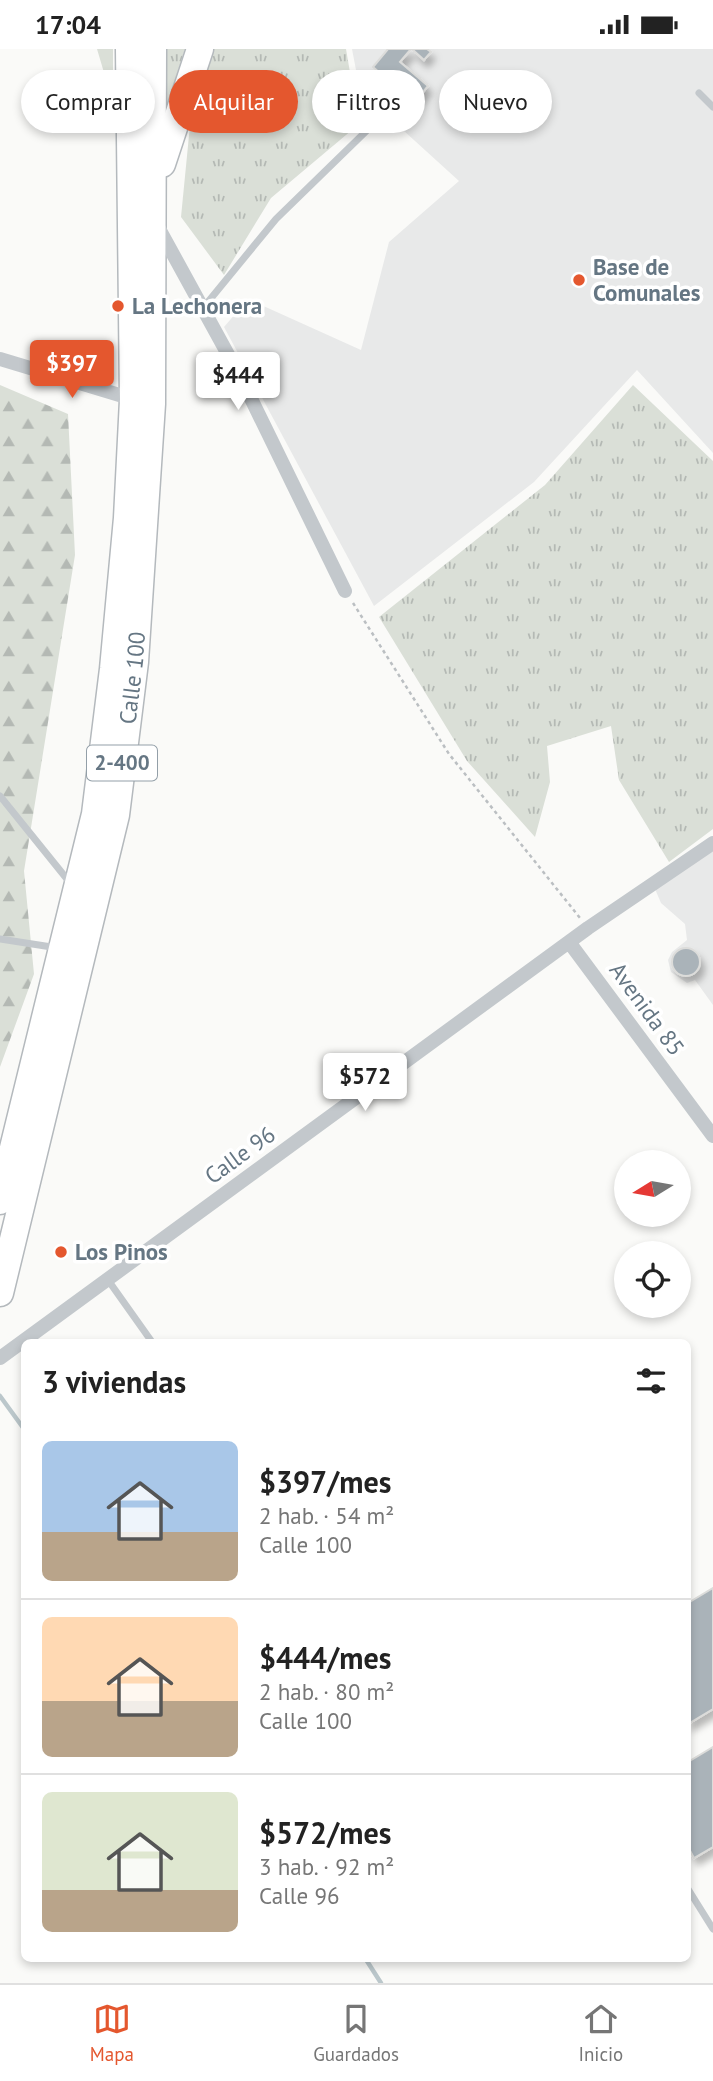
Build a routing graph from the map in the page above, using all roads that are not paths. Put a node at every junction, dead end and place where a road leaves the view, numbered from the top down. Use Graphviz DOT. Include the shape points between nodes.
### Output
graph roads {
  1 [pos="129,49"];
  2 [pos="153,49"];
  3 [pos="200,49"];
  4 [pos="699,93"];
  5 [pos="713,107"];
  6 [pos="364,133"];
  7 [pos="154,193"];
  8 [pos="154,220"];
  9 [pos="203,308"];
  10 [pos="0,359"];
  11 [pos="143,402"];
  12 [pos="345,591"];
  13 [pos="0,796"];
  14 [pos="713,843"];
  15 [pos="76,890"];
  16 [pos="0,939"];
  17 [pos="569,942"];
  18 [pos="62,949"];
  19 [pos="713,1136"];
  20 [pos="0,1201"];
  21 [pos="108,1280"];
  22 [pos="0,1293"];
  23 [pos="27,1339"];
  24 [pos="150,1339"];
  25 [pos="21,1344"];
  26 [pos="0,1359"];
  27 [pos="691,1894"];
  28 [pos="713,1929"];
  1 -- 11 [label="highway, Calle 100 / 2-400"];
  2 -- 7 [label="highway, Calle 100"];
  3 -- 7 [label="highway"];
  4 -- 5 [label="lane"];
  6 -- 9 [label="lane" via="276,219"];
  7 -- 8 [label="highway, Calle 100"];
  8 -- 9 [label="street"];
  8 -- 11 [label="highway, Calle 100 / 2-400"];
  9 -- 12 [label="street"];
  10 -- 11 [label="street"];
  11 -- 15 [label="highway, Calle 100 / 2-400" via="95,814"];
  11 -- 22 [label="highway, Calle 100 / 2-400" via="135,662 116,815"];
  13 -- 15 [label="lane"];
  14 -- 17 [label="street, Calle 96"];
  15 -- 18 [label="highway, Calle 100 / 2-400"];
  16 -- 18 [label="lane"];
  17 -- 19 [label="street, Avenida 85"];
  17 -- 21 [label="street, Calle 96"];
  18 -- 20 [label="highway, Calle 100 / 2-400"];
  21 -- 23 [label="street, Calle 96"];
  21 -- 24 [label="lane"];
  25 -- 26 [label="street, Calle 96"];
  27 -- 28 [label="lane"];
}
